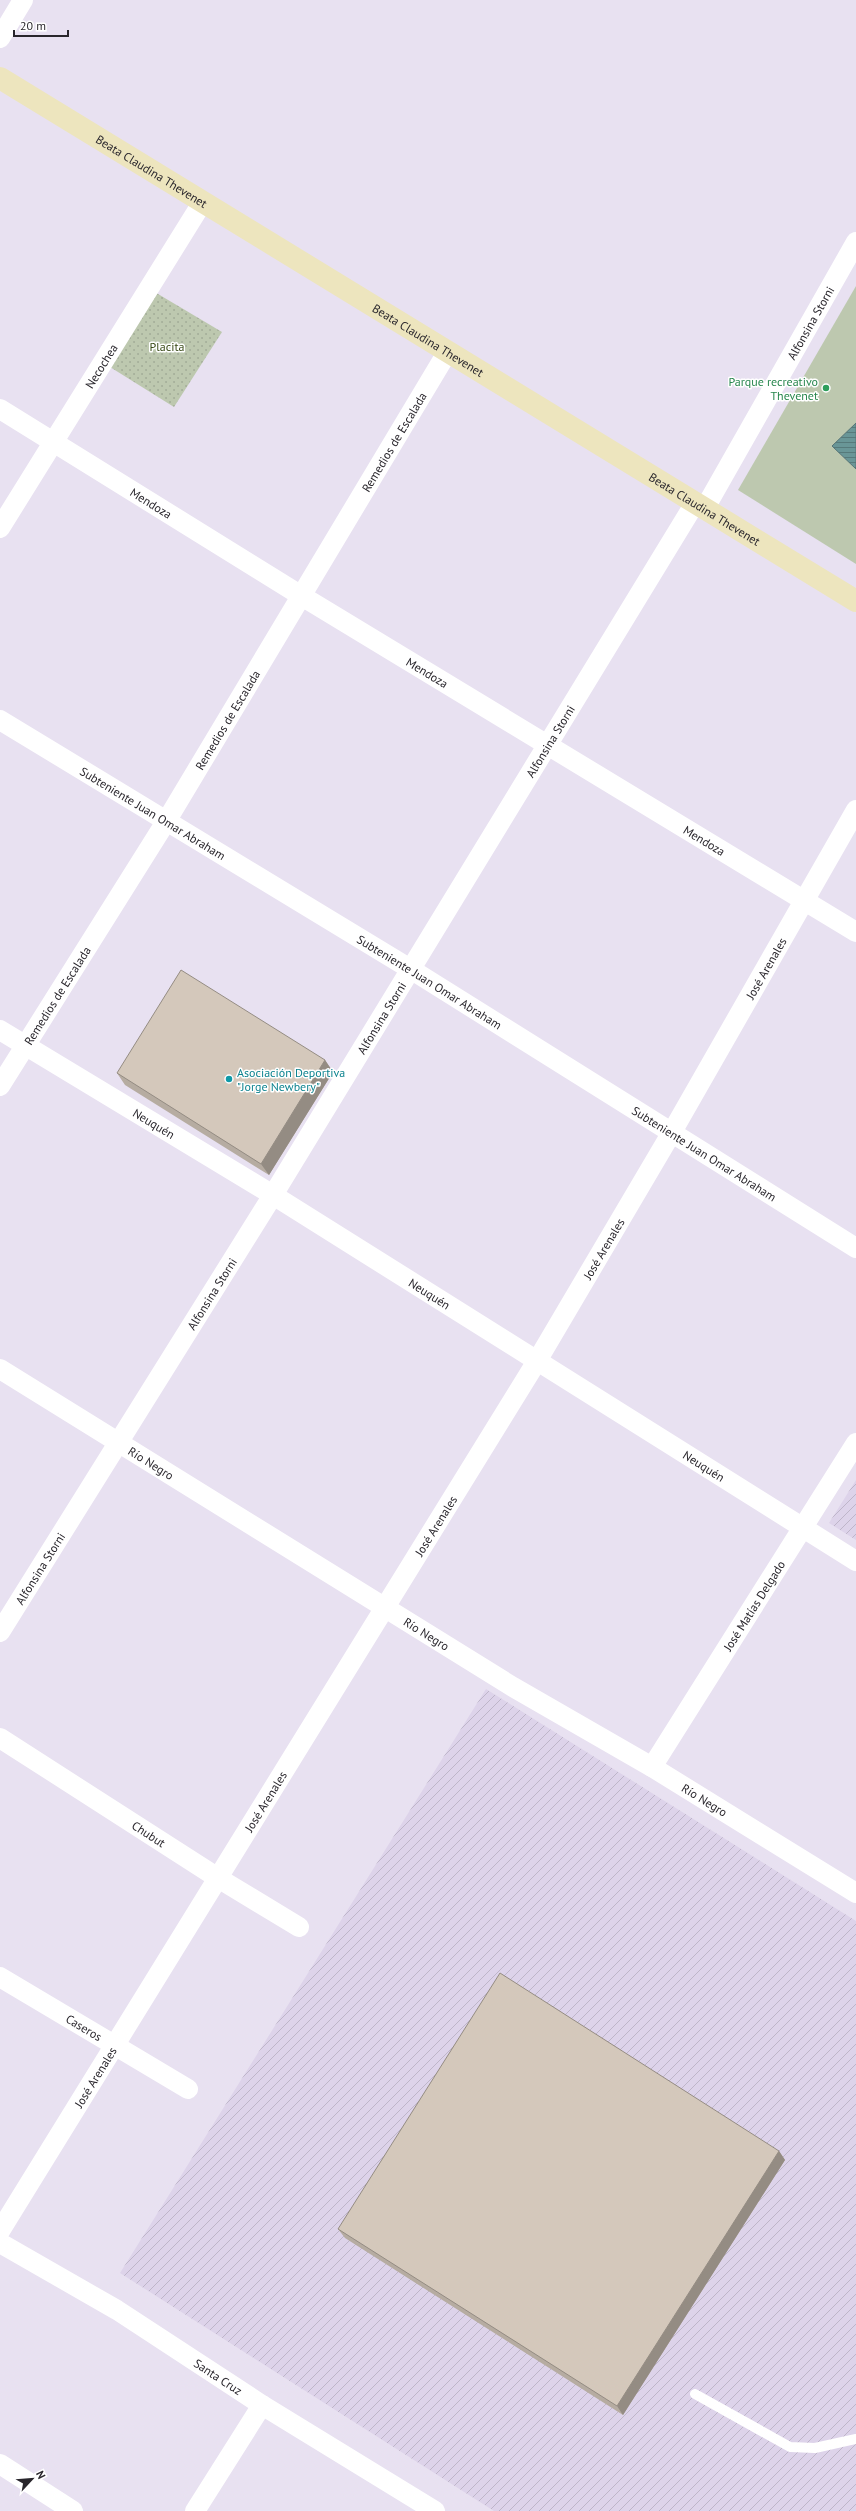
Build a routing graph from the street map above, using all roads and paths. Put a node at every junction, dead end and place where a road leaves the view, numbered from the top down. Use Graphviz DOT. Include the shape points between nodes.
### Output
graph roads {
  1 [pos="22,0"];
  2 [pos="0,38"];
  3 [pos="0,78"];
  4 [pos="202,204"];
  5 [pos="856,242"];
  6 [pos="448,351"];
  7 [pos="0,410"];
  8 [pos="53,443"];
  9 [pos="700,505"];
  10 [pos="0,528"];
  11 [pos="300,595"];
  12 [pos="856,601"];
  13 [pos="0,720"];
  14 [pos="546,744"];
  15 [pos="856,810"];
  16 [pos="167,820"];
  17 [pos="804,899"];
  18 [pos="856,932"];
  19 [pos="412,970"];
  20 [pos="0,1030"];
  21 [pos="25,1045"];
  22 [pos="0,1086"];
  23 [pos="672,1132"];
  24 [pos="273,1195"];
  25 [pos="856,1248"];
  26 [pos="537,1361"];
  27 [pos="0,1369"];
  28 [pos="119,1442"];
  29 [pos="856,1443"];
  30 [pos="802,1528"];
  31 [pos="856,1561"];
  32 [pos="385,1606"];
  33 [pos="0,1632"];
  34 [pos="0,1738"];
  35 [pos="652,1767"];
  36 [pos="218,1878"];
  37 [pos="854,1889"];
  38 [pos="299,1927"];
  39 [pos="0,1977"];
  40 [pos="114,2047"];
  41 [pos="188,2089"];
  42 [pos="0,2231"];
  43 [pos="0,2243"];
  44 [pos="695,2394"];
  45 [pos="262,2405"];
  46 [pos="856,2439"];
  47 [pos="0,2464"];
  48 [pos="73,2511"];
  49 [pos="195,2511"];
  50 [pos="435,2511"];
  1 -- 2 [label="street"];
  3 -- 4 [label="main road, Beata Claudina Thevenet"];
  4 -- 6 [label="main road, Beata Claudina Thevenet"];
  4 -- 8 [label="street, Necochea"];
  5 -- 9 [label="street, Alfonsina Storni"];
  6 -- 9 [label="main road, Beata Claudina Thevenet"];
  6 -- 11 [label="street, Remedios de Escalada"];
  7 -- 8 [label="street, Mendoza"];
  8 -- 10 [label="street, Necochea"];
  8 -- 11 [label="street, Mendoza"];
  9 -- 12 [label="main road, Beata Claudina Thevenet"];
  9 -- 14 [label="street, Alfonsina Storni"];
  11 -- 14 [label="street, Mendoza"];
  11 -- 16 [label="street, Remedios de Escalada"];
  13 -- 16 [label="street, Subteniente Juan Omar Abraham"];
  14 -- 17 [label="street, Mendoza"];
  14 -- 19 [label="street, Alfonsina Storni"];
  15 -- 17 [label="street, José Arenales"];
  16 -- 19 [label="street, Subteniente Juan Omar Abraham"];
  16 -- 21 [label="street, Remedios de Escalada"];
  17 -- 18 [label="street, Mendoza"];
  17 -- 23 [label="street, José Arenales"];
  19 -- 23 [label="street, Subteniente Juan Omar Abraham"];
  19 -- 24 [label="street, Alfonsina Storni"];
  20 -- 21 [label="street, Neuquén"];
  21 -- 22 [label="street, Remedios de Escalada"];
  21 -- 24 [label="street, Neuquén"];
  23 -- 25 [label="street, Subteniente Juan Omar Abraham"];
  23 -- 26 [label="street, José Arenales"];
  24 -- 26 [label="street, Neuquén"];
  24 -- 28 [label="street, Alfonsina Storni"];
  26 -- 30 [label="street, Neuquén"];
  26 -- 32 [label="street, José Arenales"];
  27 -- 28 [label="street, Río Negro"];
  28 -- 32 [label="street, Río Negro"];
  28 -- 33 [label="street, Alfonsina Storni"];
  29 -- 30 [label="street, José Matías Delgado"];
  30 -- 31 [label="street, Neuquén"];
  30 -- 35 [label="street, José Matías Delgado"];
  32 -- 35 [label="street, Río Negro" via="513,1687"];
  32 -- 36 [label="street, José Arenales"];
  34 -- 36 [label="street, Chubut"];
  35 -- 37 [label="street, Río Negro"];
  36 -- 38 [label="street, Chubut"];
  36 -- 40 [label="street, José Arenales"];
  39 -- 40 [label="street, Caseros"];
  40 -- 41 [label="street, Caseros"];
  40 -- 42 [label="street, José Arenales"];
  43 -- 45 [label="street, Santa Cruz" via="117,2310"];
  44 -- 46 [label="lane" via="790,2447 815,2448"];
  45 -- 49 [label="street"];
  45 -- 50 [label="street, Santa Cruz"];
  47 -- 48 [label="street"];
}
